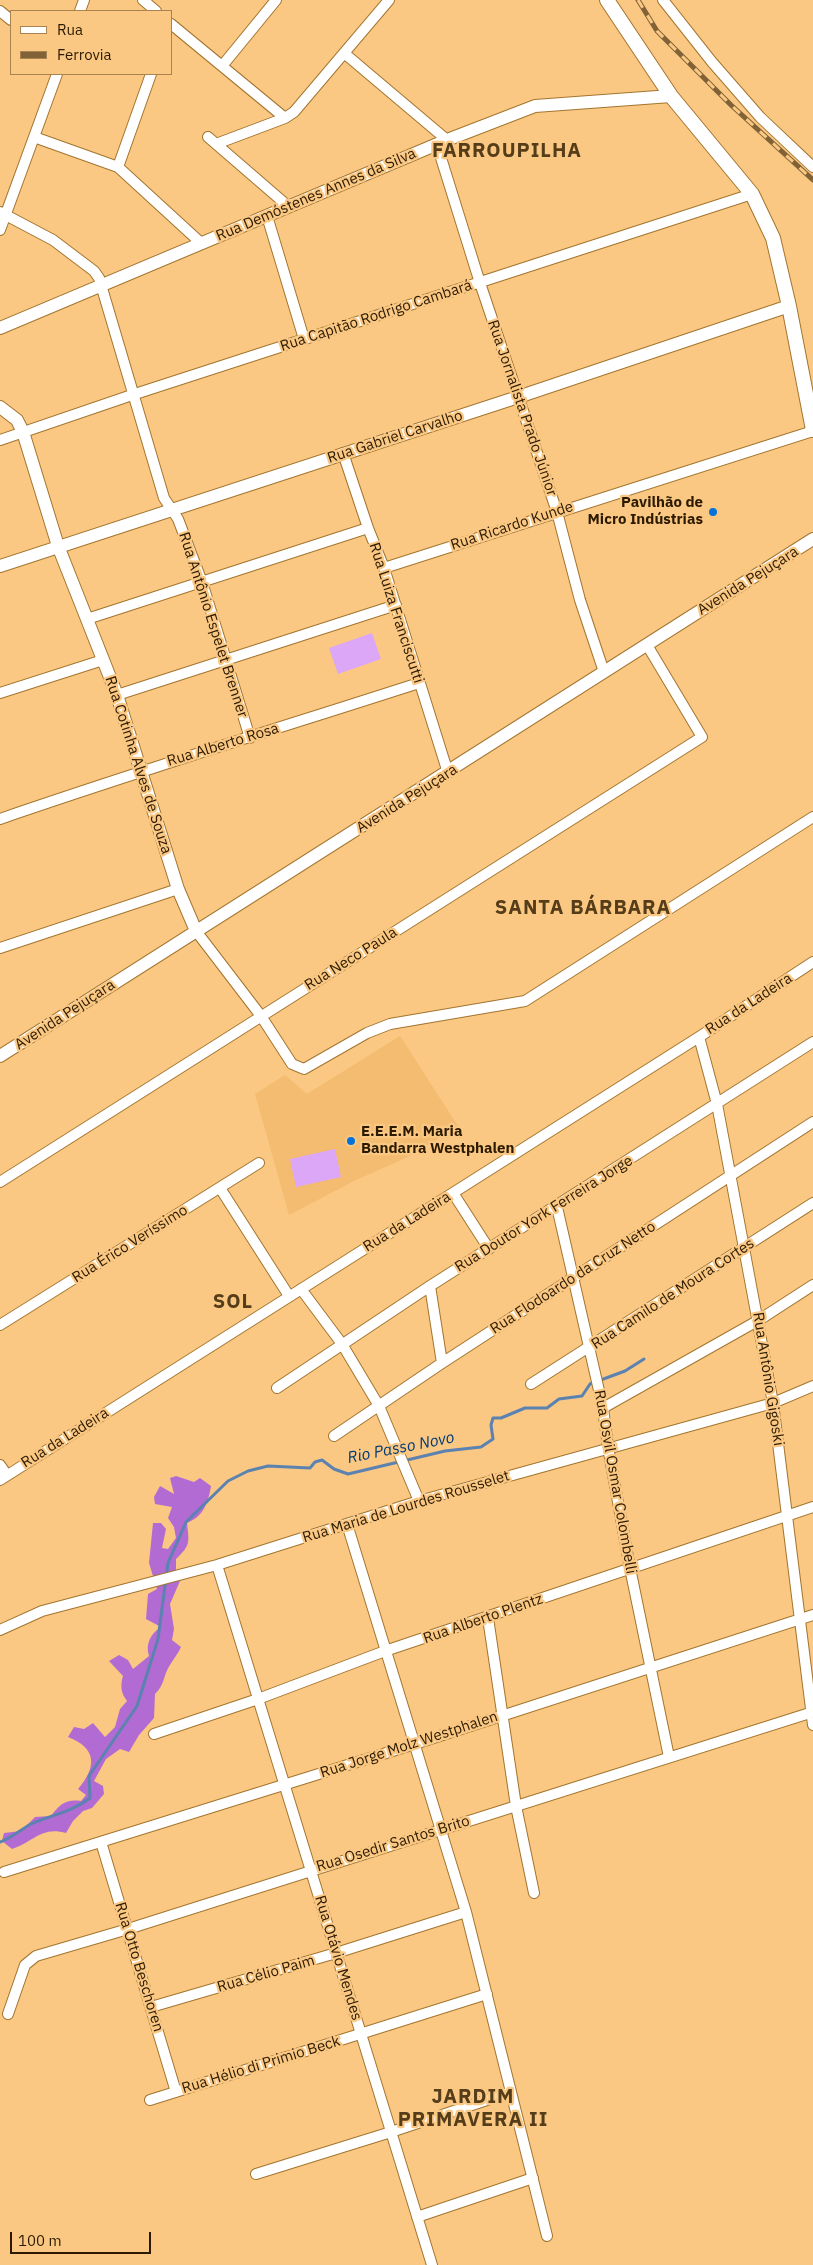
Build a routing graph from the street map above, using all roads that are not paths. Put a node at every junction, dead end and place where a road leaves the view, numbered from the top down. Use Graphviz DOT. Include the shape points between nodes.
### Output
graph roads {
  1 [pos="143,0"];
  2 [pos="276,0"];
  3 [pos="389,0"];
  4 [pos="608,0"];
  5 [pos="663,0"];
  6 [pos="155,10"];
  7 [pos="0,11"];
  8 [pos="10,19"];
  9 [pos="172,25"];
  10 [pos="344,53"];
  11 [pos="222,66"];
  12 [pos="57,75"];
  13 [pos="151,75"];
  14 [pos="671,96"];
  15 [pos="285,118"];
  16 [pos="34,137"];
  17 [pos="208,137"];
  18 [pos="442,143"];
  19 [pos="216,144"];
  20 [pos="118,167"];
  21 [pos="813,168"];
  22 [pos="752,194"];
  23 [pos="290,207"];
  24 [pos="3,214"];
  25 [pos="267,216"];
  26 [pos="0,230"];
  27 [pos="200,243"];
  28 [pos="480,283"];
  29 [pos="100,285"];
  30 [pos="789,306"];
  31 [pos="0,328"];
  32 [pos="304,339"];
  33 [pos="132,395"];
  34 [pos="518,397"];
  35 [pos="0,407"];
  36 [pos="813,431"];
  37 [pos="23,432"];
  38 [pos="0,440"];
  39 [pos="343,453"];
  40 [pos="171,509"];
  41 [pos="557,512"];
  42 [pos="368,528"];
  43 [pos="813,539"];
  44 [pos="58,546"];
  45 [pos="0,566"];
  46 [pos="384,568"];
  47 [pos="202,582"];
  48 [pos="396,605"];
  49 [pos="87,619"];
  50 [pos="647,645"];
  51 [pos="227,659"];
  52 [pos="103,660"];
  53 [pos="604,672"];
  54 [pos="419,683"];
  55 [pos="0,693"];
  56 [pos="117,696"];
  57 [pos="250,738"];
  58 [pos="140,771"];
  59 [pos="448,773"];
  60 [pos="813,817"];
  61 [pos="0,818"];
  62 [pos="178,889"];
  63 [pos="196,931"];
  64 [pos="0,948"];
  65 [pos="813,962"];
  66 [pos="261,1016"];
  67 [pos="699,1037"];
  68 [pos="813,1042"];
  69 [pos="0,1056"];
  70 [pos="717,1104"];
  71 [pos="813,1122"];
  72 [pos="259,1163"];
  73 [pos="730,1175"];
  74 [pos="0,1182"];
  75 [pos="220,1188"];
  76 [pos="453,1193"];
  77 [pos="813,1203"];
  78 [pos="557,1207"];
  79 [pos="489,1249"];
  80 [pos="743,1249"];
  81 [pos="574,1278"];
  82 [pos="813,1285"];
  83 [pos="430,1286"];
  84 [pos="301,1289"];
  85 [pos="289,1296"];
  86 [pos="759,1320"];
  87 [pos="0,1325"];
  88 [pos="342,1344"];
  89 [pos="588,1348"];
  90 [pos="442,1363"];
  91 [pos="531,1384"];
  92 [pos="813,1386"];
  93 [pos="277,1388"];
  94 [pos="773,1403"];
  95 [pos="379,1406"];
  96 [pos="603,1408"];
  97 [pos="334,1436"];
  98 [pos="608,1448"];
  99 [pos="0,1465"];
  100 [pos="3,1477"];
  101 [pos="419,1501"];
  102 [pos="813,1507"];
  103 [pos="787,1516"];
  104 [pos="346,1524"];
  105 [pos="217,1565"];
  106 [pos="630,1568"];
  107 [pos="813,1615"];
  108 [pos="488,1618"];
  109 [pos="800,1619"];
  110 [pos="0,1630"];
  111 [pos="385,1652"];
  112 [pos="650,1666"];
  113 [pos="258,1699"];
  114 [pos="812,1713"];
  115 [pos="503,1714"];
  116 [pos="813,1725"];
  117 [pos="154,1734"];
  118 [pos="414,1744"];
  119 [pos="670,1757"];
  120 [pos="284,1784"];
  121 [pos="516,1806"];
  122 [pos="441,1829"];
  123 [pos="101,1842"];
  124 [pos="311,1870"];
  125 [pos="4,1872"];
  126 [pos="534,1893"];
  127 [pos="466,1912"];
  128 [pos="128,1929"];
  129 [pos="336,1953"];
  130 [pos="487,1994"];
  131 [pos="151,2007"];
  132 [pos="8,2014"];
  133 [pos="361,2034"];
  134 [pos="176,2092"];
  135 [pos="511,2092"];
  136 [pos="150,2100"];
  137 [pos="391,2132"];
  138 [pos="256,2174"];
  139 [pos="533,2178"];
  140 [pos="417,2217"];
  141 [pos="547,2236"];
  142 [pos="432,2265"];
  1 -- 6 [label="street"];
  2 -- 11 [label="street"];
  3 -- 10 [label="street"];
  4 -- 14 [label="main road"];
  5 -- 21 [label="street" via="760,116"];
  7 -- 8 [label="street"];
  9 -- 11 [label="street"];
  10 -- 15 [label="street" via="294,112"];
  10 -- 18 [label="street"];
  11 -- 15 [label="street"];
  12 -- 16 [label="street"];
  13 -- 20 [label="street"];
  14 -- 18 [label="street, Rua Demóstenes Annes da Silva" via="535,106"];
  14 -- 22 [label="main road"];
  15 -- 19 [label="street"];
  16 -- 20 [label="street"];
  16 -- 24 [label="street"];
  17 -- 19 [label="street"];
  18 -- 23 [label="street, Rua Demóstenes Annes da Silva"];
  18 -- 28 [label="street, Rua Jornalista Prado Júnior"];
  19 -- 23 [label="street"];
  20 -- 27 [label="street"];
  22 -- 28 [label="street, Rua Capitão Rodrigo Cambará"];
  22 -- 30 [label="main road" via="773,238"];
  23 -- 25 [label="street, Rua Demóstenes Annes da Silva"];
  24 -- 26 [label="street"];
  24 -- 29 [label="street, Rua Antônio Espelet Brenner" via="53,240 94,271"];
  25 -- 27 [label="street, Rua Demóstenes Annes da Silva"];
  25 -- 32 [label="street"];
  27 -- 29 [label="street, Rua Demóstenes Annes da Silva"];
  28 -- 32 [label="street, Rua Capitão Rodrigo Cambará"];
  28 -- 34 [label="street, Rua Jornalista Prado Júnior"];
  29 -- 31 [label="street, Rua Demóstenes Annes da Silva"];
  29 -- 33 [label="street, Rua Antônio Espelet Brenner"];
  30 -- 34 [label="street, Rua Gabriel Carvalho"];
  30 -- 36 [label="main road"];
  32 -- 33 [label="street, Rua Capitão Rodrigo Cambará"];
  33 -- 37 [label="street, Rua Capitão Rodrigo Cambará"];
  33 -- 40 [label="street, Rua Antônio Espelet Brenner" via="164,498"];
  34 -- 39 [label="street, Rua Gabriel Carvalho"];
  34 -- 41 [label="street, Rua Jornalista Prado Júnior"];
  35 -- 37 [label="street" via="17,420"];
  36 -- 41 [label="street, Rua Ricardo Kunde"];
  37 -- 38 [label="street, Rua Capitão Rodrigo Cambará"];
  37 -- 44 [label="street, Rua Cotinha Alves de Souza"];
  39 -- 40 [label="street, Rua Gabriel Carvalho"];
  39 -- 42 [label="street, Rua Luiza Franciscutti"];
  40 -- 44 [label="street, Rua Gabriel Carvalho"];
  40 -- 47 [label="street, Rua Antônio Espelet Brenner" via="178,519"];
  41 -- 46 [label="street, Rua Ricardo Kunde"];
  41 -- 53 [label="street, Rua Jornalista Prado Júnior" via="580,600"];
  42 -- 46 [label="street, Rua Luiza Franciscutti"];
  42 -- 47 [label="street"];
  43 -- 50 [label="street, Avenida Pejuçara"];
  44 -- 45 [label="street, Rua Gabriel Carvalho"];
  44 -- 49 [label="street, Rua Cotinha Alves de Souza"];
  46 -- 48 [label="street, Rua Luiza Franciscutti"];
  47 -- 49 [label="street"];
  47 -- 51 [label="street, Rua Antônio Espelet Brenner"];
  48 -- 51 [label="street"];
  48 -- 54 [label="street, Rua Luiza Franciscutti"];
  49 -- 52 [label="street, Rua Cotinha Alves de Souza"];
  50 -- 53 [label="street, Avenida Pejuçara"];
  50 -- 66 [label="street, Rua Neco Paula" via="702,737"];
  51 -- 56 [label="street"];
  51 -- 57 [label="street, Rua Antônio Espelet Brenner"];
  52 -- 55 [label="street"];
  52 -- 56 [label="street, Rua Cotinha Alves de Souza"];
  53 -- 59 [label="street, Avenida Pejuçara"];
  54 -- 57 [label="street, Rua Alberto Rosa"];
  54 -- 59 [label="street, Rua Luiza Franciscutti"];
  56 -- 58 [label="street, Rua Cotinha Alves de Souza"];
  57 -- 58 [label="street, Rua Alberto Rosa"];
  58 -- 61 [label="street, Rua Alberto Rosa"];
  58 -- 62 [label="street, Rua Cotinha Alves de Souza"];
  59 -- 63 [label="street, Avenida Pejuçara"];
  60 -- 66 [label="street, Rua Cotinha Alves de Souza" via="525,1001 390,1024 367,1033 304,1069 292,1064"];
  62 -- 63 [label="street, Rua Cotinha Alves de Souza"];
  62 -- 64 [label="street"];
  63 -- 66 [label="street, Rua Cotinha Alves de Souza"];
  63 -- 69 [label="street, Avenida Pejuçara"];
  65 -- 67 [label="street, Rua da Ladeira"];
  66 -- 74 [label="street, Rua Neco Paula"];
  67 -- 70 [label="street, Rua Antônio Gigoski"];
  67 -- 76 [label="street, Rua da Ladeira"];
  68 -- 70 [label="street, Rua Doutor York Ferreira Jorge"];
  70 -- 73 [label="street, Rua Antônio Gigoski"];
  70 -- 78 [label="street, Rua Doutor York Ferreira Jorge"];
  71 -- 73 [label="street, Rua Flodoardo da Cruz Netto"];
  72 -- 75 [label="street, Rua Érico Veríssimo"];
  73 -- 80 [label="street, Rua Antônio Gigoski"];
  73 -- 81 [label="street, Rua Flodoardo da Cruz Netto"];
  75 -- 85 [label="street"];
  75 -- 87 [label="street, Rua Érico Veríssimo"];
  76 -- 79 [label="street"];
  76 -- 84 [label="street, Rua da Ladeira"];
  77 -- 80 [label="street, Rua Camilo de Moura Cortes"];
  78 -- 79 [label="street, Rua Doutor York Ferreira Jorge"];
  78 -- 81 [label="street, Rua Osvil Osmar Colombelli"];
  79 -- 83 [label="street, Rua Doutor York Ferreira Jorge"];
  80 -- 86 [label="street, Rua Antônio Gigoski"];
  80 -- 89 [label="street, Rua Camilo de Moura Cortes"];
  81 -- 89 [label="street, Rua Osvil Osmar Colombelli"];
  81 -- 90 [label="street, Rua Flodoardo da Cruz Netto"];
  82 -- 86 [label="street"];
  83 -- 88 [label="street, Rua Doutor York Ferreira Jorge"];
  83 -- 90 [label="street"];
  84 -- 85 [label="street, Rua da Ladeira"];
  84 -- 88 [label="street"];
  85 -- 100 [label="street, Rua da Ladeira"];
  86 -- 94 [label="street, Rua Antônio Gigoski"];
  86 -- 96 [label="street"];
  88 -- 93 [label="street, Rua Doutor York Ferreira Jorge"];
  88 -- 95 [label="street"];
  89 -- 91 [label="street, Rua Camilo de Moura Cortes"];
  89 -- 96 [label="street, Rua Osvil Osmar Colombelli"];
  90 -- 95 [label="street, Rua Flodoardo da Cruz Netto"];
  92 -- 94 [label="street, Rua Maria de Lourdes Rousselet"];
  94 -- 98 [label="street, Rua Maria de Lourdes Rousselet"];
  94 -- 103 [label="street, Rua Antônio Gigoski"];
  95 -- 97 [label="street, Rua Flodoardo da Cruz Netto"];
  95 -- 101 [label="street"];
  96 -- 98 [label="street, Rua Osvil Osmar Colombelli"];
  98 -- 101 [label="street, Rua Maria de Lourdes Rousselet"];
  98 -- 106 [label="street, Rua Osvil Osmar Colombelli"];
  99 -- 100 [label="street"];
  101 -- 104 [label="street, Rua Maria de Lourdes Rousselet"];
  102 -- 103 [label="street, Rua Alberto Plentz"];
  103 -- 106 [label="street, Rua Alberto Plentz"];
  103 -- 109 [label="street, Rua Antônio Gigoski"];
  104 -- 105 [label="street, Rua Maria de Lourdes Rousselet"];
  104 -- 111 [label="street"];
  105 -- 110 [label="street, Rua Maria de Lourdes Rousselet" via="42,1611"];
  105 -- 113 [label="street, Rua Otávio Mendes"];
  106 -- 108 [label="street, Rua Alberto Plentz"];
  106 -- 112 [label="street, Rua Osvil Osmar Colombelli"];
  107 -- 109 [label="street, Rua Jorge Molz Westphalen"];
  108 -- 111 [label="street, Rua Alberto Plentz"];
  108 -- 115 [label="street"];
  109 -- 112 [label="street, Rua Jorge Molz Westphalen"];
  109 -- 114 [label="street, Rua Antônio Gigoski"];
  111 -- 113 [label="street, Rua Alberto Plentz"];
  111 -- 118 [label="street"];
  112 -- 115 [label="street, Rua Jorge Molz Westphalen"];
  112 -- 119 [label="street, Rua Osvil Osmar Colombelli"];
  113 -- 117 [label="street, Rua Alberto Plentz"];
  113 -- 120 [label="street, Rua Otávio Mendes"];
  114 -- 116 [label="street, Rua Antônio Gigoski"];
  114 -- 119 [label="street, Rua Osedir Santos Brito"];
  115 -- 118 [label="street, Rua Jorge Molz Westphalen"];
  115 -- 121 [label="street"];
  118 -- 120 [label="street, Rua Jorge Molz Westphalen"];
  118 -- 122 [label="street"];
  119 -- 121 [label="street, Rua Osedir Santos Brito"];
  120 -- 123 [label="street, Rua Jorge Molz Westphalen"];
  120 -- 124 [label="street, Rua Otávio Mendes"];
  121 -- 122 [label="street, Rua Osedir Santos Brito"];
  121 -- 126 [label="street"];
  122 -- 124 [label="street, Rua Osedir Santos Brito"];
  122 -- 127 [label="street"];
  123 -- 125 [label="street, Rua Jorge Molz Westphalen"];
  123 -- 128 [label="street, Rua Otto Beschoren"];
  124 -- 128 [label="street, Rua Osedir Santos Brito"];
  124 -- 129 [label="street, Rua Otávio Mendes"];
  127 -- 129 [label="street, Rua Célio Paim"];
  127 -- 130 [label="street"];
  128 -- 131 [label="street, Rua Otto Beschoren"];
  128 -- 132 [label="street, Rua Osedir Santos Brito" via="36,1956 25,1965"];
  129 -- 131 [label="street, Rua Célio Paim"];
  129 -- 133 [label="street, Rua Otávio Mendes"];
  130 -- 133 [label="street, Rua Hélio di Primio Beck"];
  130 -- 135 [label="street"];
  131 -- 134 [label="street, Rua Otto Beschoren"];
  133 -- 134 [label="street, Rua Hélio di Primio Beck"];
  133 -- 137 [label="street, Rua Otávio Mendes"];
  134 -- 136 [label="street, Rua Hélio di Primio Beck"];
  135 -- 137 [label="street"];
  135 -- 139 [label="street"];
  137 -- 138 [label="street"];
  137 -- 140 [label="street, Rua Otávio Mendes"];
  139 -- 140 [label="street"];
  139 -- 141 [label="street"];
  140 -- 142 [label="street, Rua Otávio Mendes"];
}
